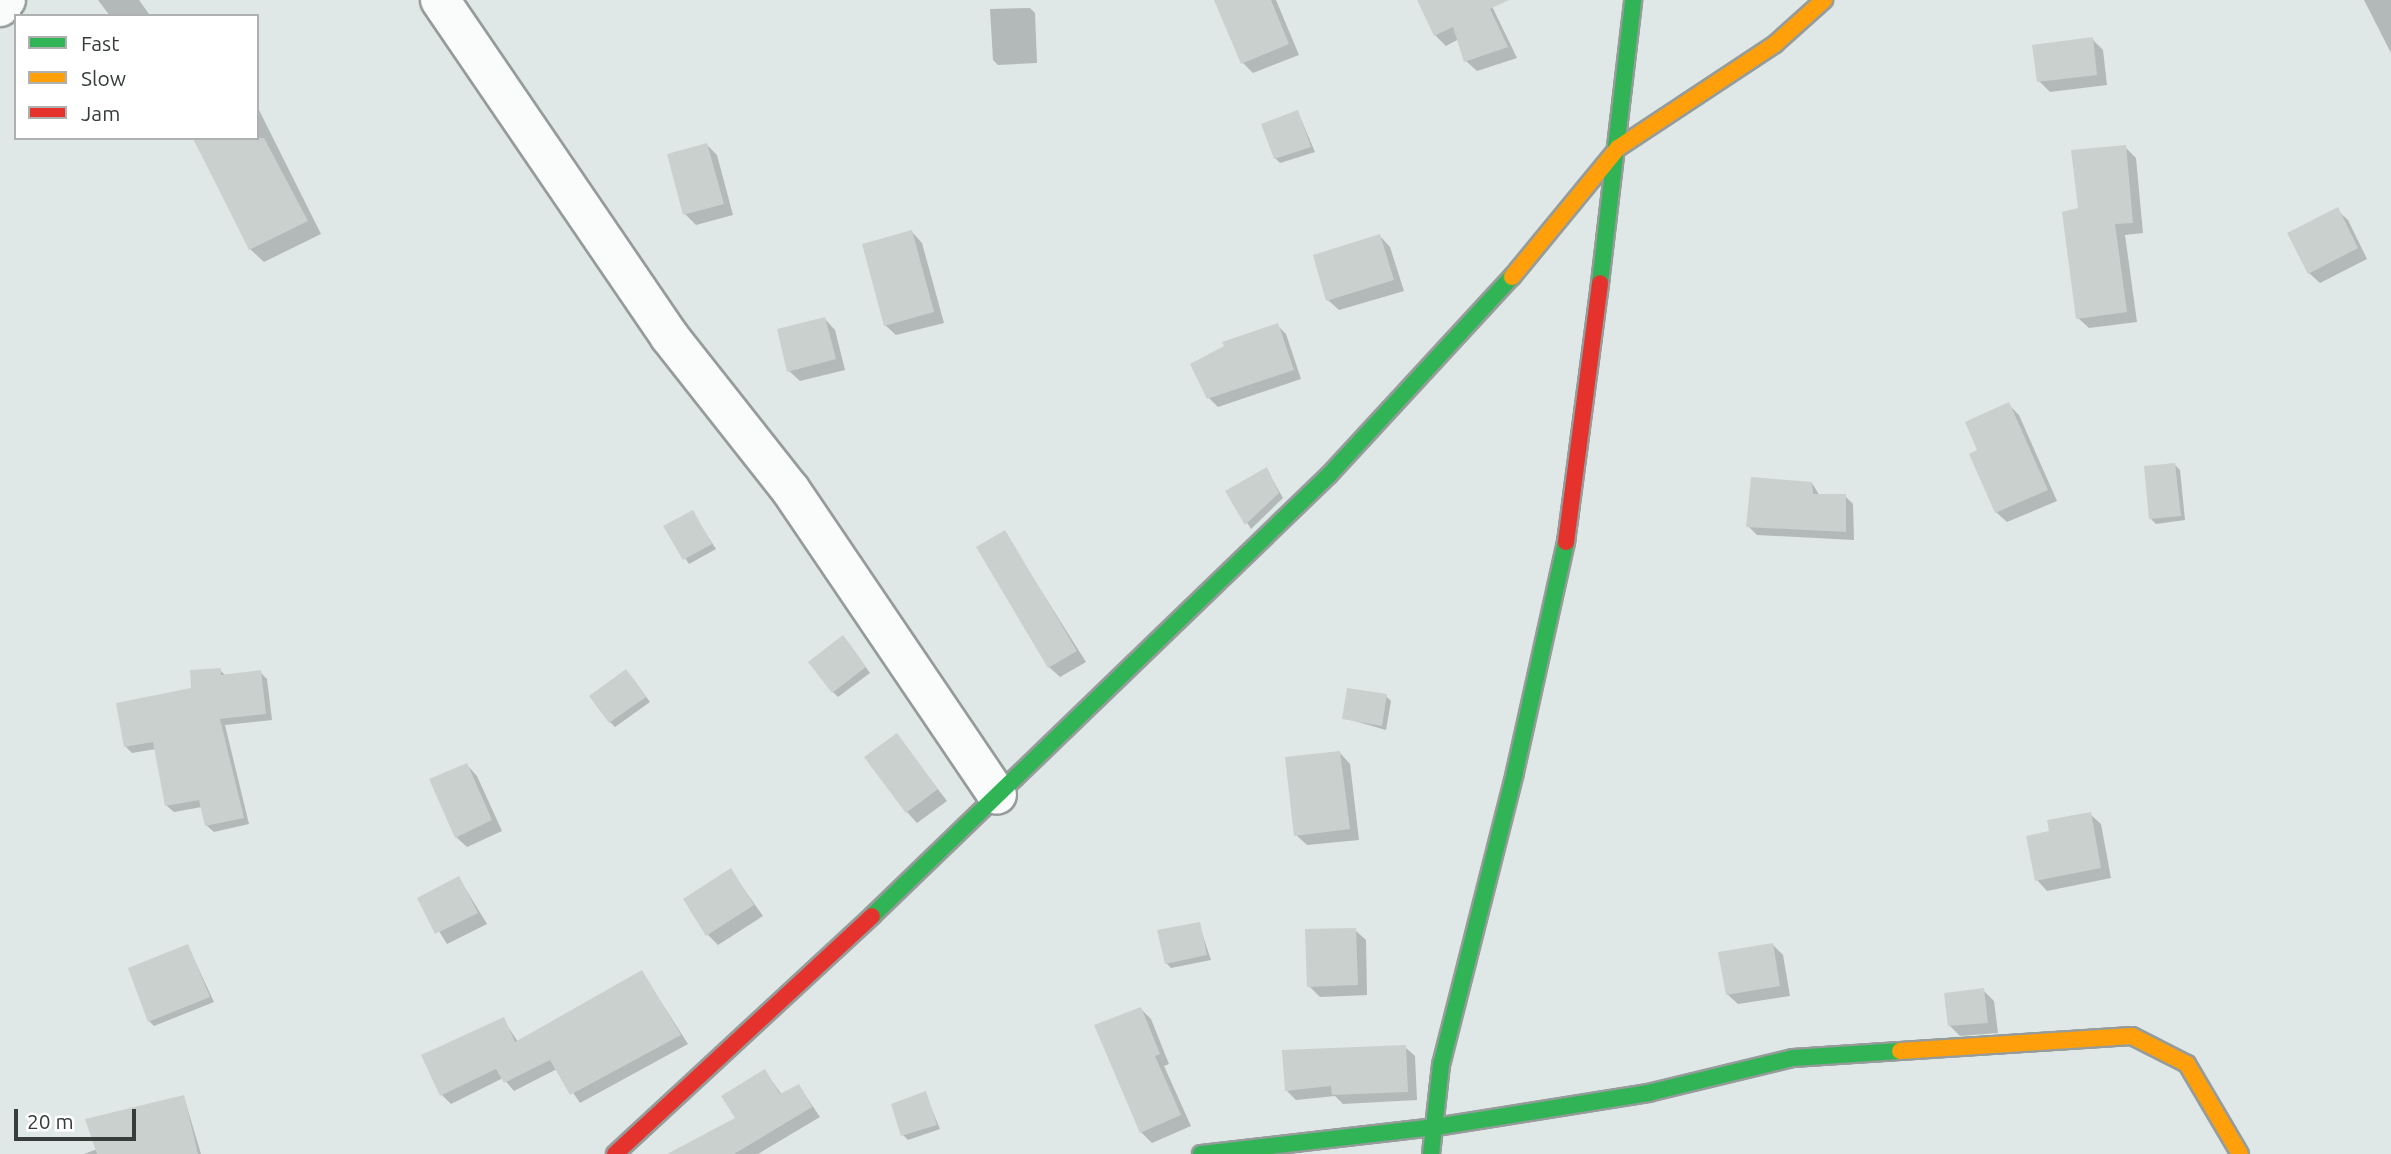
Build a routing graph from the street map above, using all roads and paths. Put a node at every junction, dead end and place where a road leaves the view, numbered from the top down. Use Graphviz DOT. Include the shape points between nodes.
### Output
graph roads {
  1 [pos="6,0"];
  2 [pos="440,0"];
  3 [pos="1633,0"];
  4 [pos="1824,0"];
  5 [pos="0,8"];
  6 [pos="1618,148"];
  7 [pos="997,796"];
  8 [pos="1436,1127"];
  9 [pos="615,1154"];
  10 [pos="1201,1154"];
  11 [pos="1431,1154"];
  12 [pos="2240,1154"];
  1 -- 5 [label="street"];
  2 -- 7 [label="street" via="669,336 790,489"];
  3 -- 6 [label="street"];
  4 -- 6 [label="street" via="1775,44"];
  6 -- 7 [label="street" via="1500,292 1329,475"];
  6 -- 8 [label="street" via="1572,516 1515,772 1441,1065"];
  7 -- 9 [label="street" via="809,977"];
  8 -- 10 [label="street"];
  8 -- 11 [label="street"];
  8 -- 12 [label="street" via="1648,1093 1793,1058 2132,1036 2187,1064"];
}
